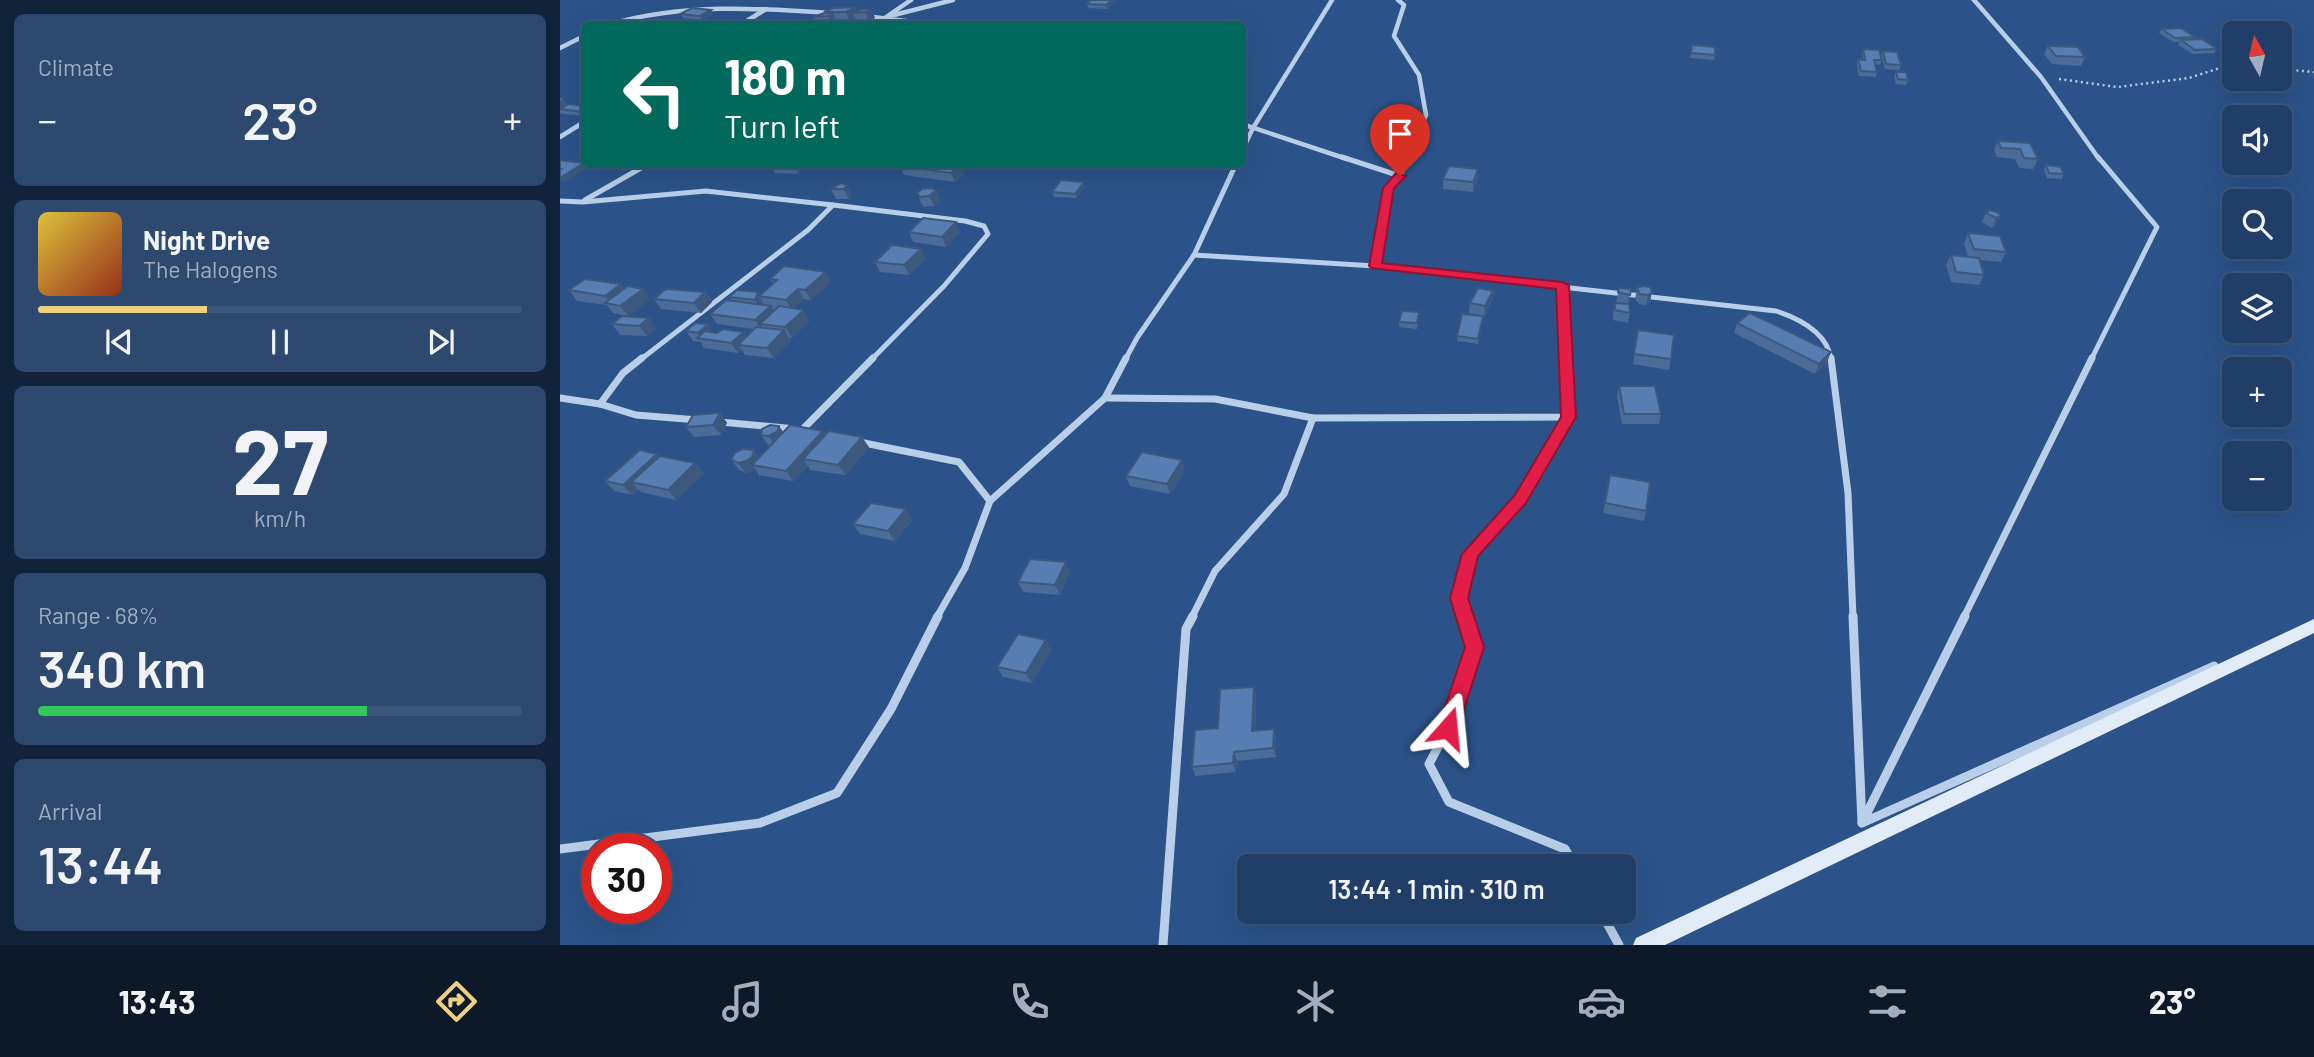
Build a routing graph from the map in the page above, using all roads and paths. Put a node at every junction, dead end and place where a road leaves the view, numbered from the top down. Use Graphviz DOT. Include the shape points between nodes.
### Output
graph roads {
  1 [pos="911,0"];
  2 [pos="953,0"];
  3 [pos="1332,0"];
  4 [pos="1398,0"];
  5 [pos="1974,0"];
  6 [pos="1406,2"];
  7 [pos="767,9"];
  8 [pos="833,13"];
  9 [pos="859,15"];
  10 [pos="886,17"];
  11 [pos="619,21"];
  12 [pos="747,21"];
  13 [pos="880,21"];
  14 [pos="911,21"];
  15 [pos="581,38"];
  16 [pos="560,48"];
  17 [pos="2222,67"];
  18 [pos="2292,70"];
  19 [pos="2314,72"];
  20 [pos="2040,77"];
  21 [pos="581,124"];
  22 [pos="1246,125"];
  23 [pos="1254,128"];
  24 [pos="560,137"];
  25 [pos="1246,143"];
  26 [pos="641,168"];
  27 [pos="1234,168"];
  28 [pos="1400,176"];
  29 [pos="560,201"];
  30 [pos="583,202"];
  31 [pos="833,205"];
  32 [pos="1194,255"];
  33 [pos="1375,266"];
  34 [pos="1562,285"];
  35 [pos="560,398"];
  36 [pos="1105,398"];
  37 [pos="600,404"];
  38 [pos="1568,417"];
  39 [pos="1313,418"];
  40 [pos="802,430"];
  41 [pos="814,432"];
  42 [pos="850,440"];
  43 [pos="990,501"];
  44 [pos="2314,624"];
  45 [pos="1862,824"];
  46 [pos="560,849"];
  47 [pos="1568,854"];
  48 [pos="1608,924"];
  49 [pos="1163,945"];
  50 [pos="1619,945"];
  51 [pos="1643,945"];
  1 -- 10 [label="street"];
  2 -- 10 [label="street"];
  3 -- 23 [label="street"];
  4 -- 6 [label="street"];
  5 -- 20 [label="street"];
  6 -- 28 [label="street" via="1394,36 1419,75 1426,115"];
  7 -- 8 [label="street"];
  7 -- 11 [label="street" via="670,7"];
  7 -- 12 [label="street"];
  9 -- 10 [label="street"];
  10 -- 13 [label="street"];
  10 -- 14 [label="street"];
  15 -- 16 [label="street"];
  17 -- 20 [label="path" via="2189,78 2118,87"];
  18 -- 19 [label="path"];
  20 -- 45 [label="street" via="2111,176 2157,227"];
  21 -- 24 [label="street"];
  22 -- 23 [label="street"];
  23 -- 25 [label="street"];
  23 -- 28 [label="street"];
  26 -- 30 [label="street"];
  27 -- 32 [label="street"];
  28 -- 33 [label="street" via="1389,188"];
  29 -- 30 [label="street"];
  30 -- 31 [label="street" via="706,191"];
  31 -- 37 [label="street" via="808,230 623,373"];
  31 -- 40 [label="street" via="965,221 984,226 988,234 944,286"];
  32 -- 33 [label="street"];
  32 -- 36 [label="street" via="1137,338"];
  33 -- 34 [label="street"];
  34 -- 38 [label="street"];
  34 -- 45 [label="street" via="1776,311 1812,328 1830,349 1847,493"];
  35 -- 37 [label="street"];
  36 -- 39 [label="street" via="1215,399"];
  36 -- 43 [label="street"];
  37 -- 40 [label="street" via="636,415"];
  38 -- 39 [label="street"];
  38 -- 47 [label="street" via="1521,499 1471,554 1459,598 1475,647 1448,728 1429,764 1449,802"];
  39 -- 49 [label="street" via="1284,494 1215,571 1186,629"];
  40 -- 41 [label="street"];
  42 -- 43 [label="street" via="959,462"];
  43 -- 46 [label="street" via="965,568 891,709 837,793 760,823"];
  44 -- 45 [label="street"];
  44 -- 51 [label="main road"];
  48 -- 50 [label="street"];
}
